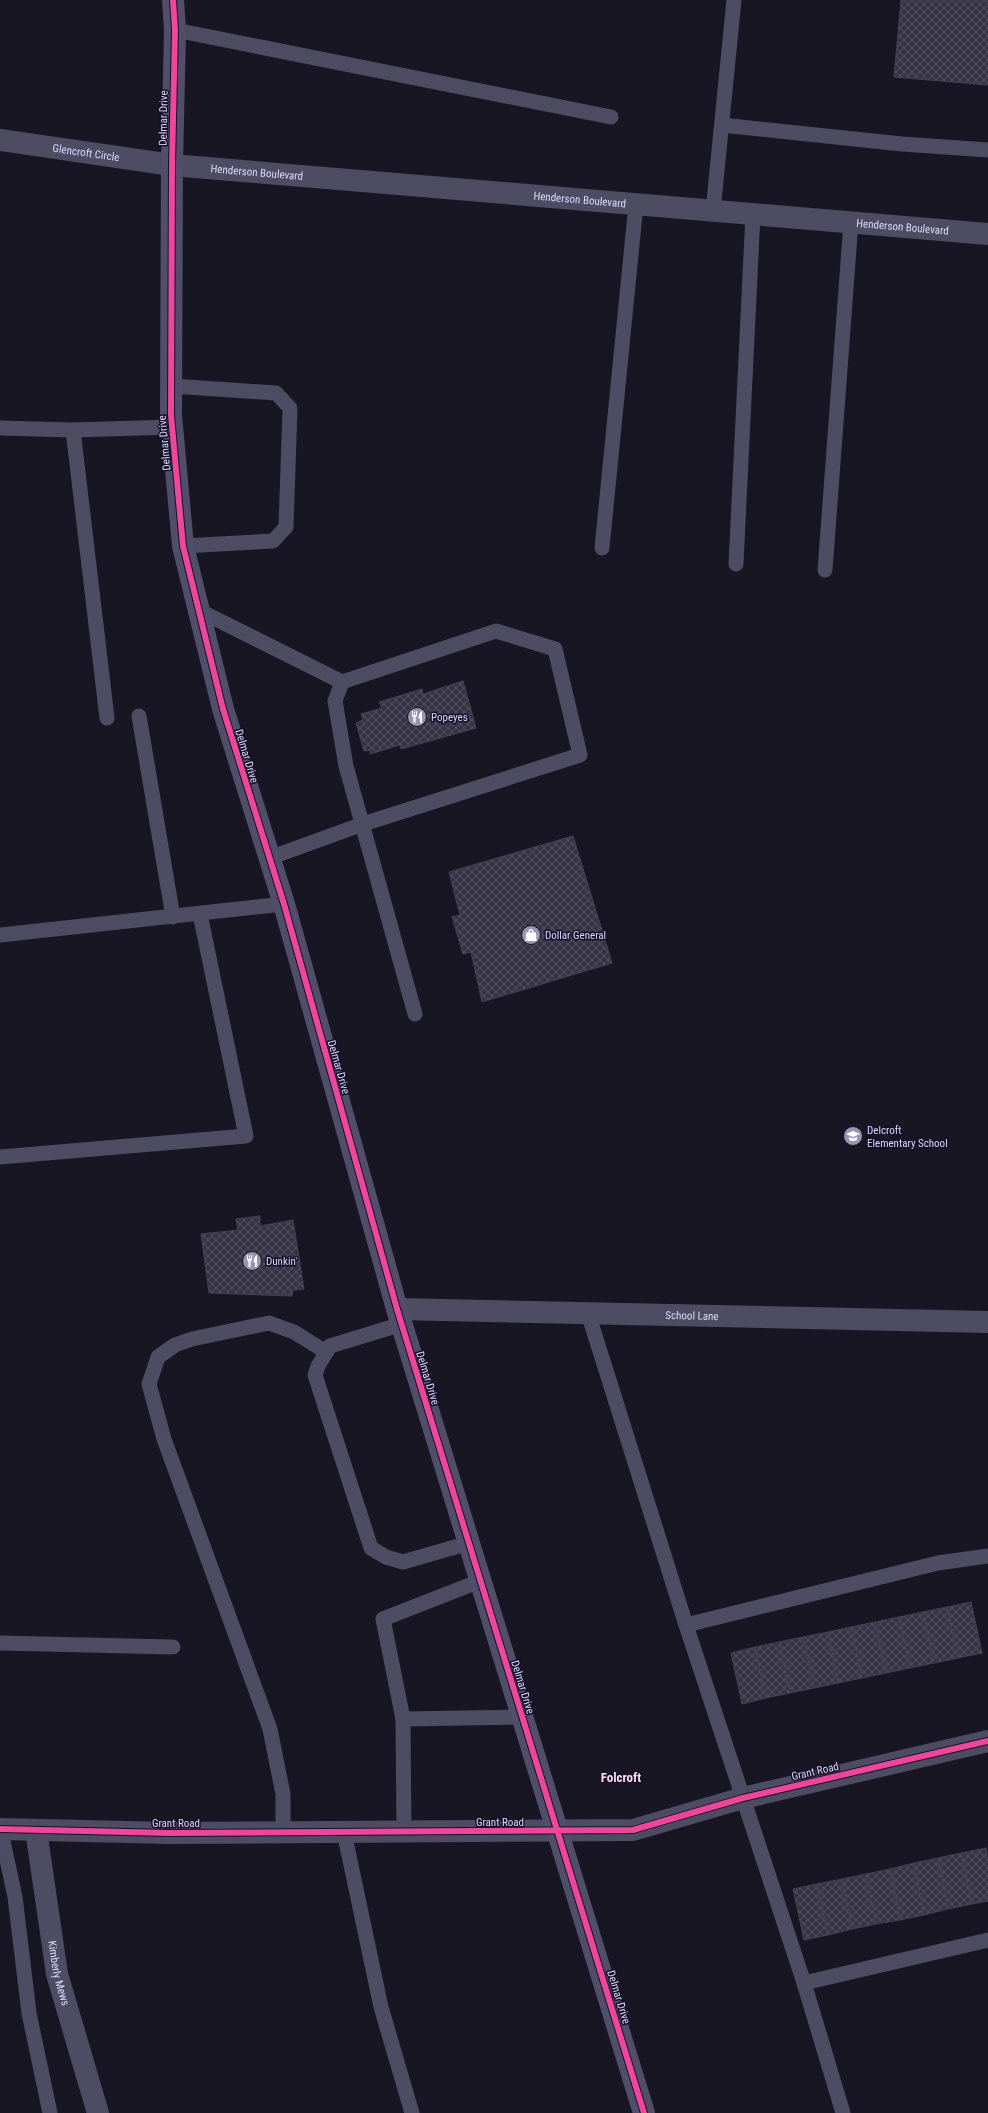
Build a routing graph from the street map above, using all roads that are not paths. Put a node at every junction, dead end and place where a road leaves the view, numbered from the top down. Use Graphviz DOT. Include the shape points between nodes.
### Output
graph roads {
  1 [pos="173,0"];
  2 [pos="734,0"];
  3 [pos="175,30"];
  4 [pos="611,117"];
  5 [pos="722,125"];
  6 [pos="0,140"];
  7 [pos="988,150"];
  8 [pos="172,165"];
  9 [pos="636,204"];
  10 [pos="714,211"];
  11 [pos="753,214"];
  12 [pos="851,222"];
  13 [pos="988,234"];
  14 [pos="172,386"];
  15 [pos="172,427"];
  16 [pos="0,428"];
  17 [pos="73,430"];
  18 [pos="183,546"];
  19 [pos="602,548"];
  20 [pos="736,564"];
  21 [pos="825,570"];
  22 [pos="198,610"];
  23 [pos="342,682"];
  24 [pos="139,716"];
  25 [pos="107,718"];
  26 [pos="363,824"];
  27 [pos="269,858"];
  28 [pos="284,904"];
  29 [pos="200,914"];
  30 [pos="173,917"];
  31 [pos="0,935"];
  32 [pos="415,1014"];
  33 [pos="0,1157"];
  34 [pos="588,1313"];
  35 [pos="399,1317"];
  36 [pos="988,1322"];
  37 [pos="326,1352"];
  38 [pos="469,1543"];
  39 [pos="988,1556"];
  40 [pos="480,1581"];
  41 [pos="686,1625"];
  42 [pos="0,1643"];
  43 [pos="173,1647"];
  44 [pos="522,1717"];
  45 [pos="403,1719"];
  46 [pos="988,1741"];
  47 [pos="743,1798"];
  48 [pos="0,1828"];
  49 [pos="36,1830"];
  50 [pos="557,1831"];
  51 [pos="344,1832"];
  52 [pos="404,1832"];
  53 [pos="283,1833"];
  54 [pos="988,1940"];
  55 [pos="804,1983"];
  56 [pos="50,2113"];
  57 [pos="98,2113"];
  58 [pos="412,2113"];
  59 [pos="644,2113"];
  60 [pos="843,2113"];
  1 -- 3 [label="street, Delmar Drive"];
  2 -- 5 [label="lane"];
  3 -- 4 [label="lane"];
  3 -- 8 [label="street, Delmar Drive"];
  5 -- 7 [label="lane" via="902,144"];
  5 -- 10 [label="lane"];
  6 -- 8 [label="street, Glencroft Circle"];
  8 -- 9 [label="street, Henderson Boulevard"];
  8 -- 14 [label="street, Delmar Drive"];
  9 -- 10 [label="street, Henderson Boulevard"];
  9 -- 19 [label="lane"];
  10 -- 11 [label="street, Henderson Boulevard"];
  11 -- 12 [label="street, Henderson Boulevard"];
  11 -- 20 [label="lane"];
  12 -- 13 [label="street, Henderson Boulevard"];
  12 -- 21 [label="lane"];
  14 -- 15 [label="street, Delmar Drive"];
  14 -- 18 [label="lane" via="276,393 290,408 286,527 273,541"];
  15 -- 17 [label="lane"];
  15 -- 18 [label="street, Delmar Drive"];
  16 -- 17 [label="lane"];
  17 -- 25 [label="lane"];
  18 -- 22 [label="street, Delmar Drive"];
  22 -- 23 [label="lane"];
  22 -- 27 [label="street, Delmar Drive" via="223,710"];
  23 -- 26 [label="lane" via="334,701 346,766"];
  23 -- 26 [label="lane" via="496,632 555,649 580,755"];
  24 -- 30 [label="lane"];
  26 -- 27 [label="lane"];
  26 -- 32 [label="lane"];
  27 -- 28 [label="street, Delmar Drive"];
  28 -- 29 [label="lane"];
  28 -- 35 [label="street, Delmar Drive"];
  29 -- 30 [label="lane"];
  29 -- 33 [label="lane" via="246,1136"];
  30 -- 31 [label="lane"];
  34 -- 35 [label="street, School Lane"];
  34 -- 36 [label="street, School Lane"];
  34 -- 41 [label="lane"];
  35 -- 37 [label="lane" via="330,1346"];
  35 -- 38 [label="street, Delmar Drive"];
  37 -- 38 [label="lane" via="315,1375 371,1548 386,1557 403,1562"];
  37 -- 53 [label="lane" via="294,1332 269,1323 175,1345 158,1357 149,1384 164,1439 270,1729 283,1794"];
  38 -- 40 [label="street, Delmar Drive"];
  39 -- 41 [label="lane" via="938,1563"];
  40 -- 44 [label="street, Delmar Drive"];
  40 -- 45 [label="lane" via="383,1619"];
  41 -- 47 [label="lane"];
  42 -- 43 [label="lane"];
  44 -- 45 [label="lane"];
  44 -- 50 [label="street, Delmar Drive"];
  45 -- 52 [label="lane"];
  46 -- 47 [label="street, Grant Road"];
  47 -- 50 [label="street, Grant Road" via="633,1830"];
  47 -- 55 [label="lane"];
  48 -- 49 [label="street, Grant Road"];
  48 -- 56 [label="lane" via="15,1896 29,2012"];
  49 -- 53 [label="street, Grant Road"];
  49 -- 57 [label="street, Kimberly Mews" via="57,1974"];
  50 -- 52 [label="street, Grant Road"];
  50 -- 59 [label="street, Delmar Drive"];
  51 -- 52 [label="street, Grant Road"];
  51 -- 53 [label="street, Grant Road"];
  51 -- 58 [label="lane" via="381,2007"];
  54 -- 55 [label="lane"];
  55 -- 60 [label="lane"];
}
